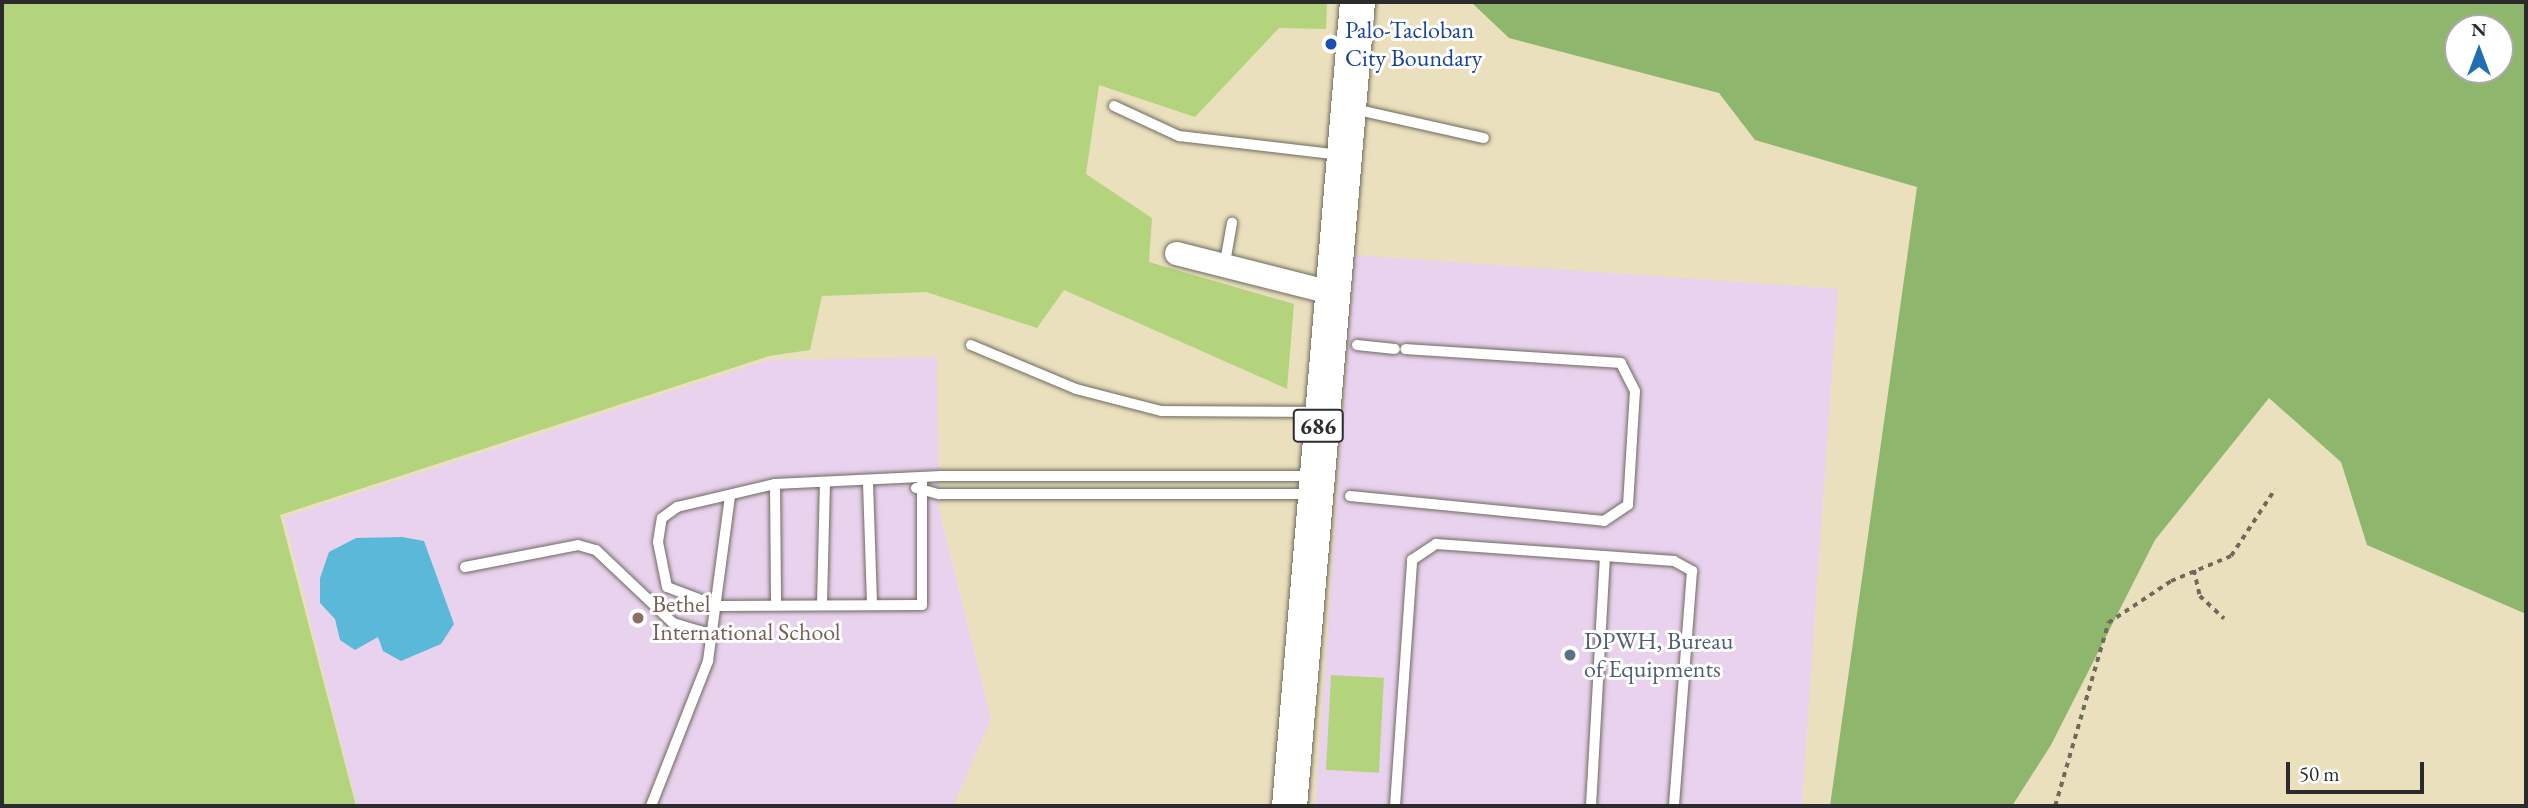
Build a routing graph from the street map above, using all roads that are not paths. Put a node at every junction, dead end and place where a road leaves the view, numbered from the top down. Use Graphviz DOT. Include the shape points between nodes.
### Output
graph roads {
  1 [pos="1357,2"];
  2 [pos="1114,106"];
  3 [pos="1345,107"];
  4 [pos="1484,138"];
  5 [pos="1342,155"];
  6 [pos="1232,223"];
  7 [pos="1176,253"];
  8 [pos="1224,269"];
  9 [pos="1330,292"];
  10 [pos="971,345"];
  11 [pos="1342,345"];
  12 [pos="1320,412"];
  13 [pos="868,483"];
  14 [pos="775,484"];
  15 [pos="825,484"];
  16 [pos="922,484"];
  17 [pos="1314,485"];
  18 [pos="730,496"];
  19 [pos="1350,496"];
  20 [pos="1605,559"];
  21 [pos="465,567"];
  22 [pos="776,604"];
  23 [pos="822,604"];
  24 [pos="872,605"];
  25 [pos="717,606"];
  26 [pos="713,635"];
  27 [pos="651,806"];
  28 [pos="1289,806"];
  29 [pos="1395,806"];
  30 [pos="1591,806"];
  31 [pos="1674,806"];
  1 -- 3 [label="main road, 686"];
  2 -- 5 [label="lane" via="1179,136"];
  3 -- 4 [label="lane"];
  3 -- 5 [label="main road, 686"];
  5 -- 9 [label="main road, 686"];
  6 -- 8 [label="lane"];
  7 -- 8 [label="street"];
  8 -- 9 [label="street"];
  9 -- 11 [label="main road, 686"];
  10 -- 12 [label="lane" via="1076,389 1161,411"];
  11 -- 12 [label="main road, 686"];
  11 -- 19 [label="lane" via="1621,363 1635,391 1628,505 1605,521"];
  12 -- 17 [label="main road, 686"];
  13 -- 15 [label="lane"];
  13 -- 16 [label="lane"];
  13 -- 24 [label="lane"];
  14 -- 15 [label="lane"];
  14 -- 18 [label="lane"];
  14 -- 22 [label="lane"];
  15 -- 23 [label="lane"];
  16 -- 17 [label="lane"];
  16 -- 17 [label="lane"];
  16 -- 24 [label="lane" via="922,605"];
  17 -- 28 [label="main road, 686"];
  18 -- 25 [label="lane"];
  18 -- 25 [label="lane" via="677,507 662,518 658,542 667,587"];
  20 -- 29 [label="lane" via="1436,544 1417,551"];
  20 -- 30 [label="lane"];
  20 -- 31 [label="lane" via="1674,561 1685,564 1696,581"];
  21 -- 26 [label="lane" via="578,545 596,550 673,623"];
  22 -- 23 [label="lane"];
  22 -- 25 [label="lane"];
  23 -- 24 [label="lane"];
  25 -- 26 [label="lane"];
  26 -- 27 [label="lane"];
}
